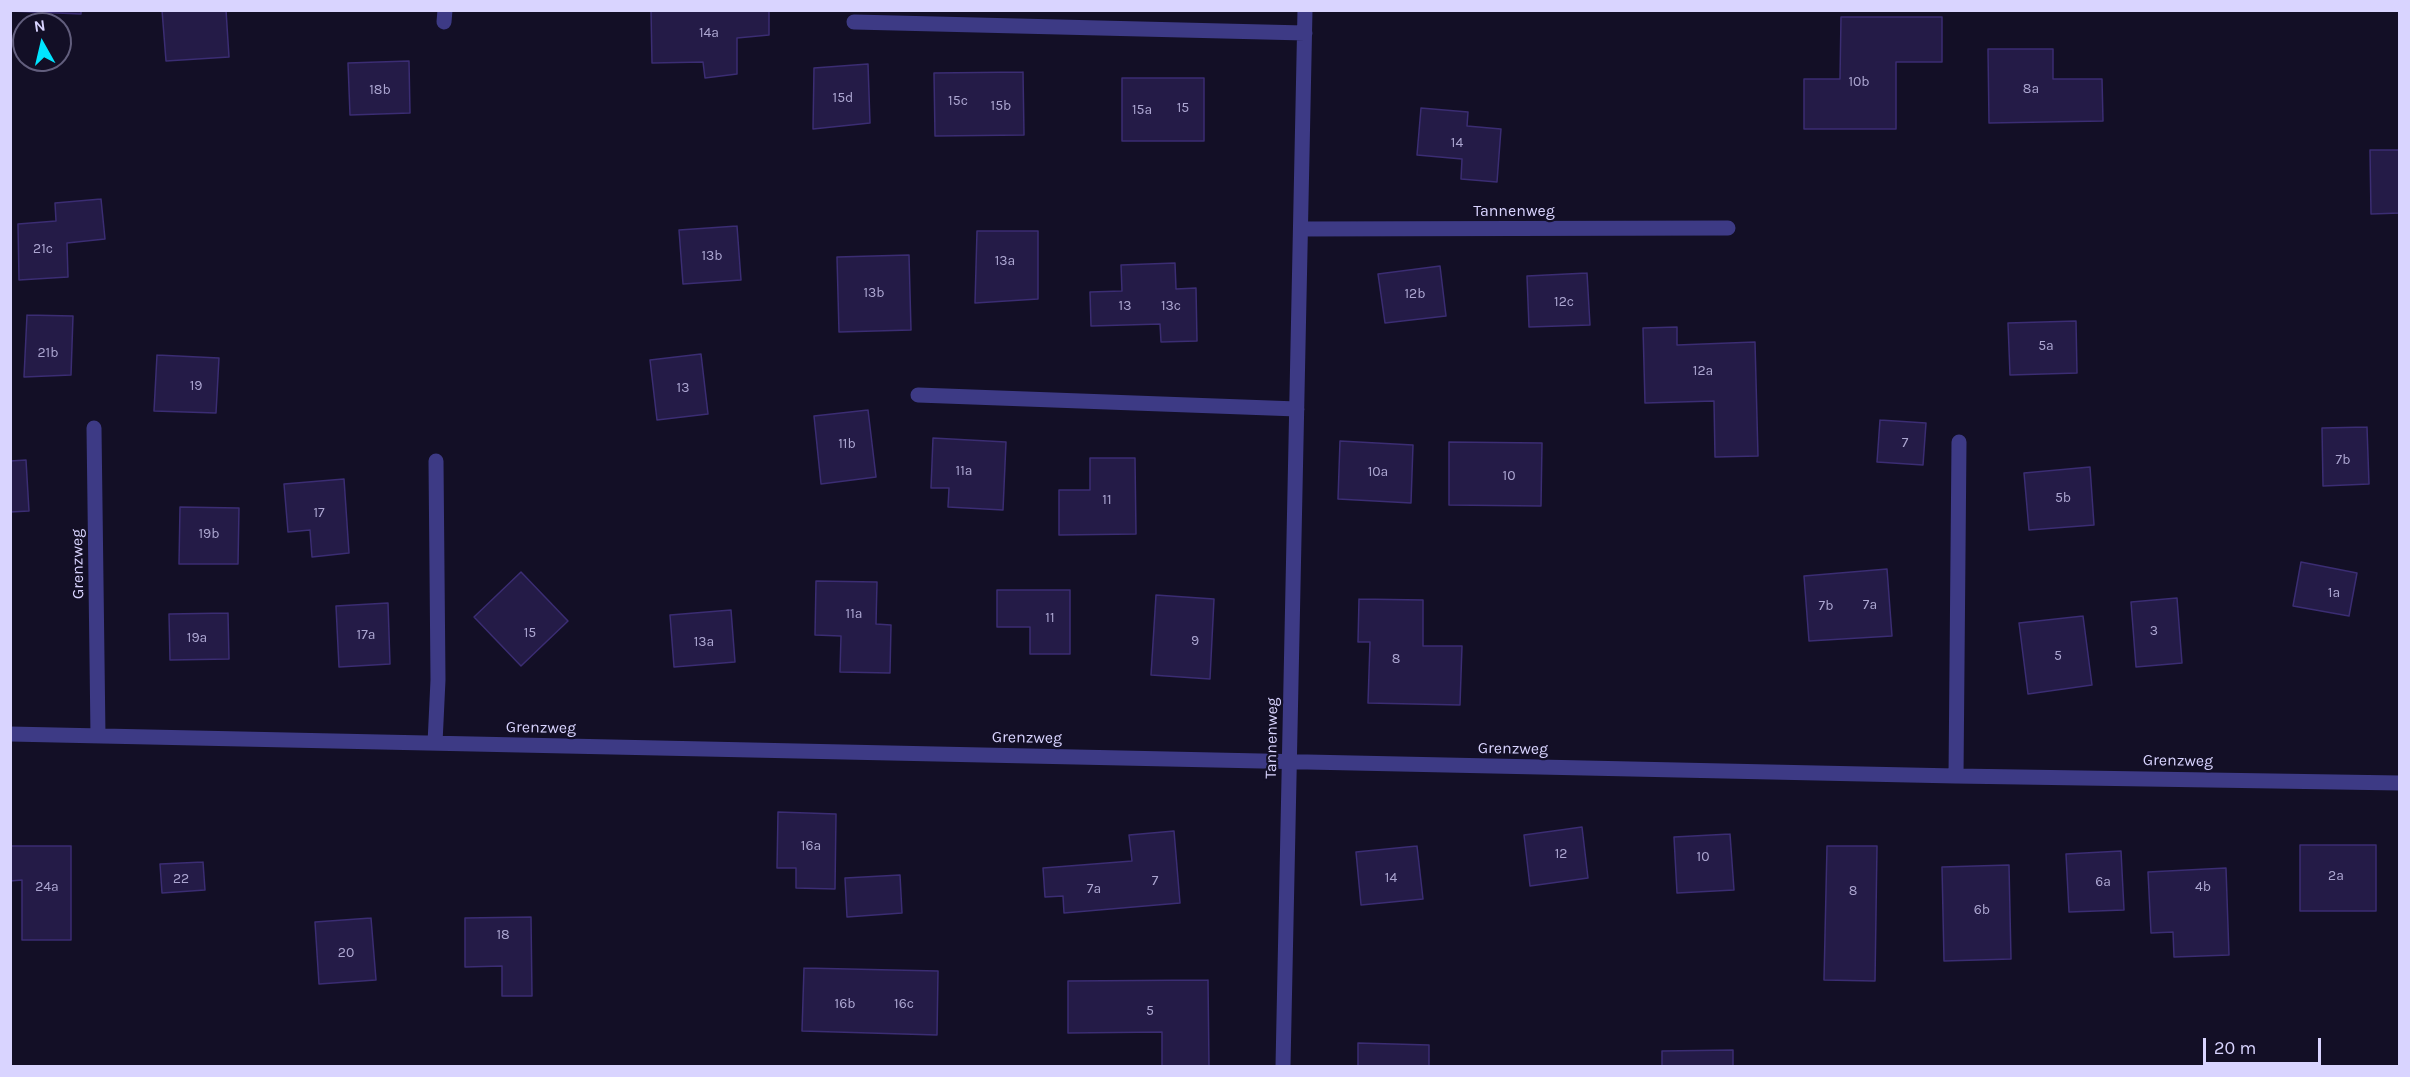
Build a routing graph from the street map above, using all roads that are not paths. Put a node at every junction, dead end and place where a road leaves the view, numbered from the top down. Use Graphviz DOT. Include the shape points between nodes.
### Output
graph roads {
  1 [pos="1305,10"];
  2 [pos="854,22"];
  3 [pos="1305,33"];
  4 [pos="1728,228"];
  5 [pos="1301,229"];
  6 [pos="918,395"];
  7 [pos="1297,409"];
  8 [pos="94,428"];
  9 [pos="1959,442"];
  10 [pos="436,461"];
  11 [pos="10,734"];
  12 [pos="98,736"];
  13 [pos="435,743"];
  14 [pos="1290,762"];
  15 [pos="1956,776"];
  16 [pos="2400,783"];
  17 [pos="1283,1066"];
  1 -- 3 [label="street, Tannenweg"];
  2 -- 3 [label="street"];
  3 -- 5 [label="street, Tannenweg"];
  4 -- 5 [label="street, Tannenweg"];
  5 -- 7 [label="street, Tannenweg"];
  6 -- 7 [label="street"];
  7 -- 14 [label="street, Tannenweg"];
  8 -- 12 [label="street, Grenzweg"];
  9 -- 15 [label="street"];
  10 -- 13 [label="street"];
  11 -- 12 [label="street, Grenzweg"];
  12 -- 13 [label="street, Grenzweg"];
  13 -- 14 [label="street, Grenzweg"];
  14 -- 15 [label="street, Grenzweg"];
  14 -- 17 [label="street, Tannenweg"];
  15 -- 16 [label="street, Grenzweg"];
}
